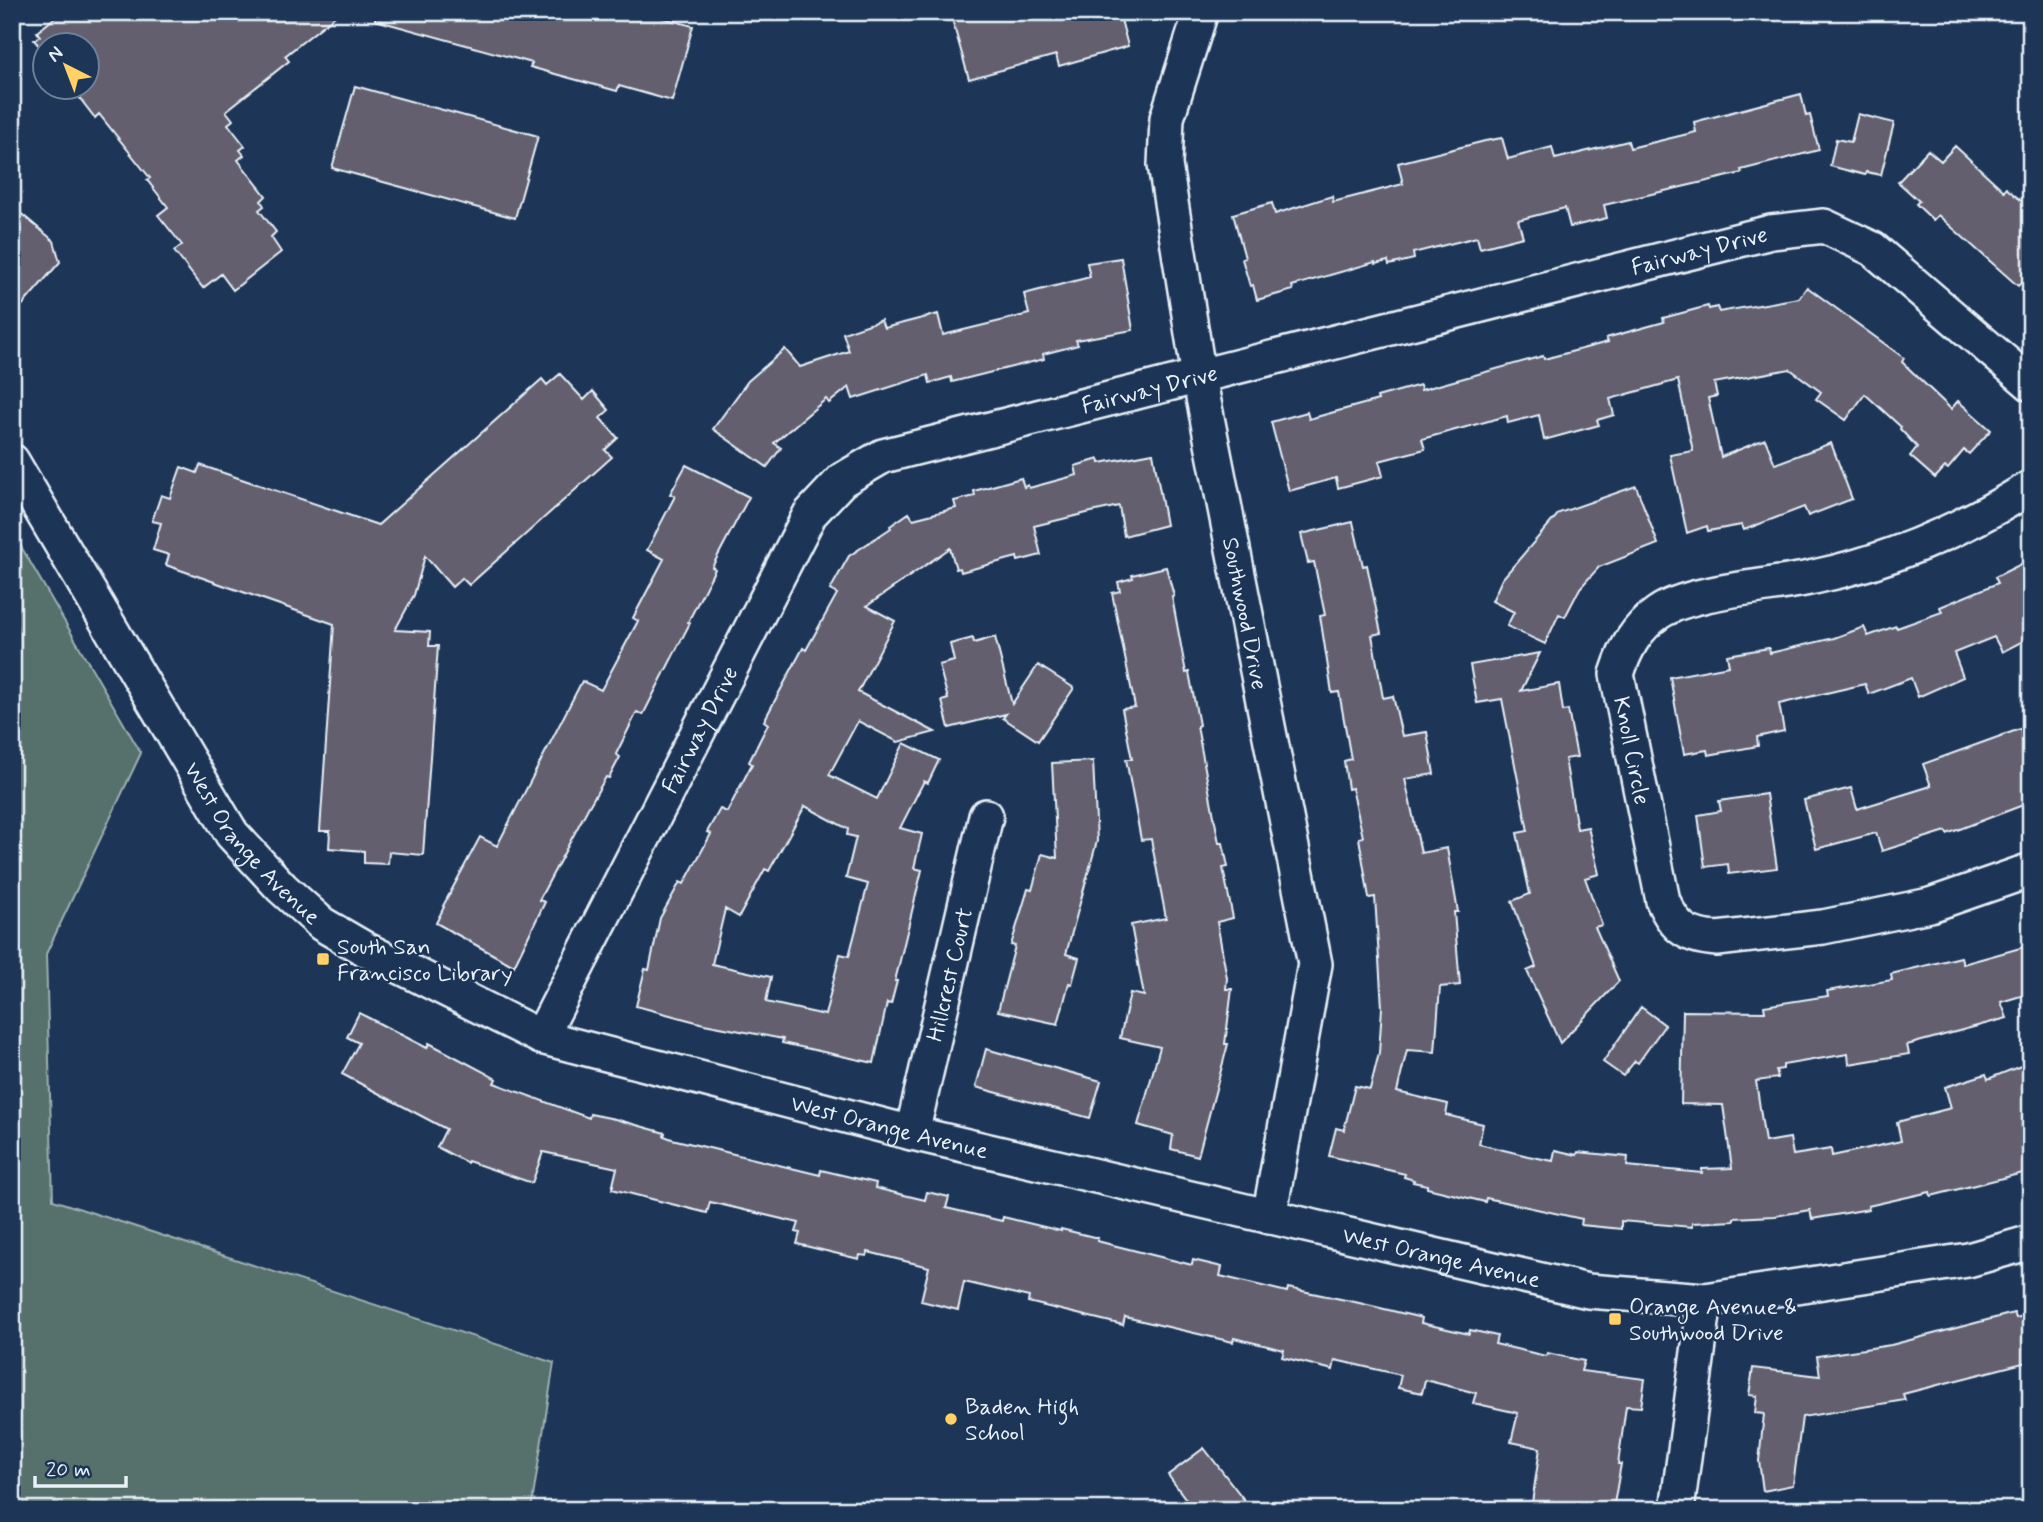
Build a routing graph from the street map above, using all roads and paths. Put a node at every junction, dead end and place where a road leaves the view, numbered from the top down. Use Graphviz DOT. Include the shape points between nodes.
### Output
graph roads {
  1 [pos="1201,12"];
  2 [pos="1199,377"];
  3 [pos="2031,384"];
  4 [pos="12,461"];
  5 [pos="2031,487"];
  6 [pos="986,816"];
  7 [pos="2031,870"];
  8 [pos="541,1037"];
  9 [pos="912,1133"];
  10 [pos="1269,1217"];
  11 [pos="2031,1242"];
  12 [pos="1705,1300"];
  13 [pos="1677,1510"];
  1 -- 2 [label="street, Southwood Drive" via="1167,118 1165,165"];
  2 -- 3 [label="street, Fairway Drive" via="1771,232 1824,226 1873,249"];
  2 -- 8 [label="street, Fairway Drive" via="883,456 842,480 810,514"];
  2 -- 10 [label="street, Southwood Drive" via="1315,964"];
  4 -- 8 [label="street, West Orange Avenue" via="232,834 322,924"];
  5 -- 7 [label="street, Knoll Circle" via="1990,512 1877,559 1815,577 1682,601 1640,628 1625,650 1617,674 1663,901 1670,917 1699,938 1823,927 1930,905"];
  6 -- 9 [label="street, Hillcrest Court"];
  8 -- 9 [label="street, West Orange Avenue"];
  9 -- 10 [label="street, West Orange Avenue"];
  10 -- 12 [label="street, West Orange Avenue" via="1588,1291"];
  11 -- 12 [label="street, West Orange Avenue" via="1968,1260"];
  12 -- 13 [label="street"];
}
